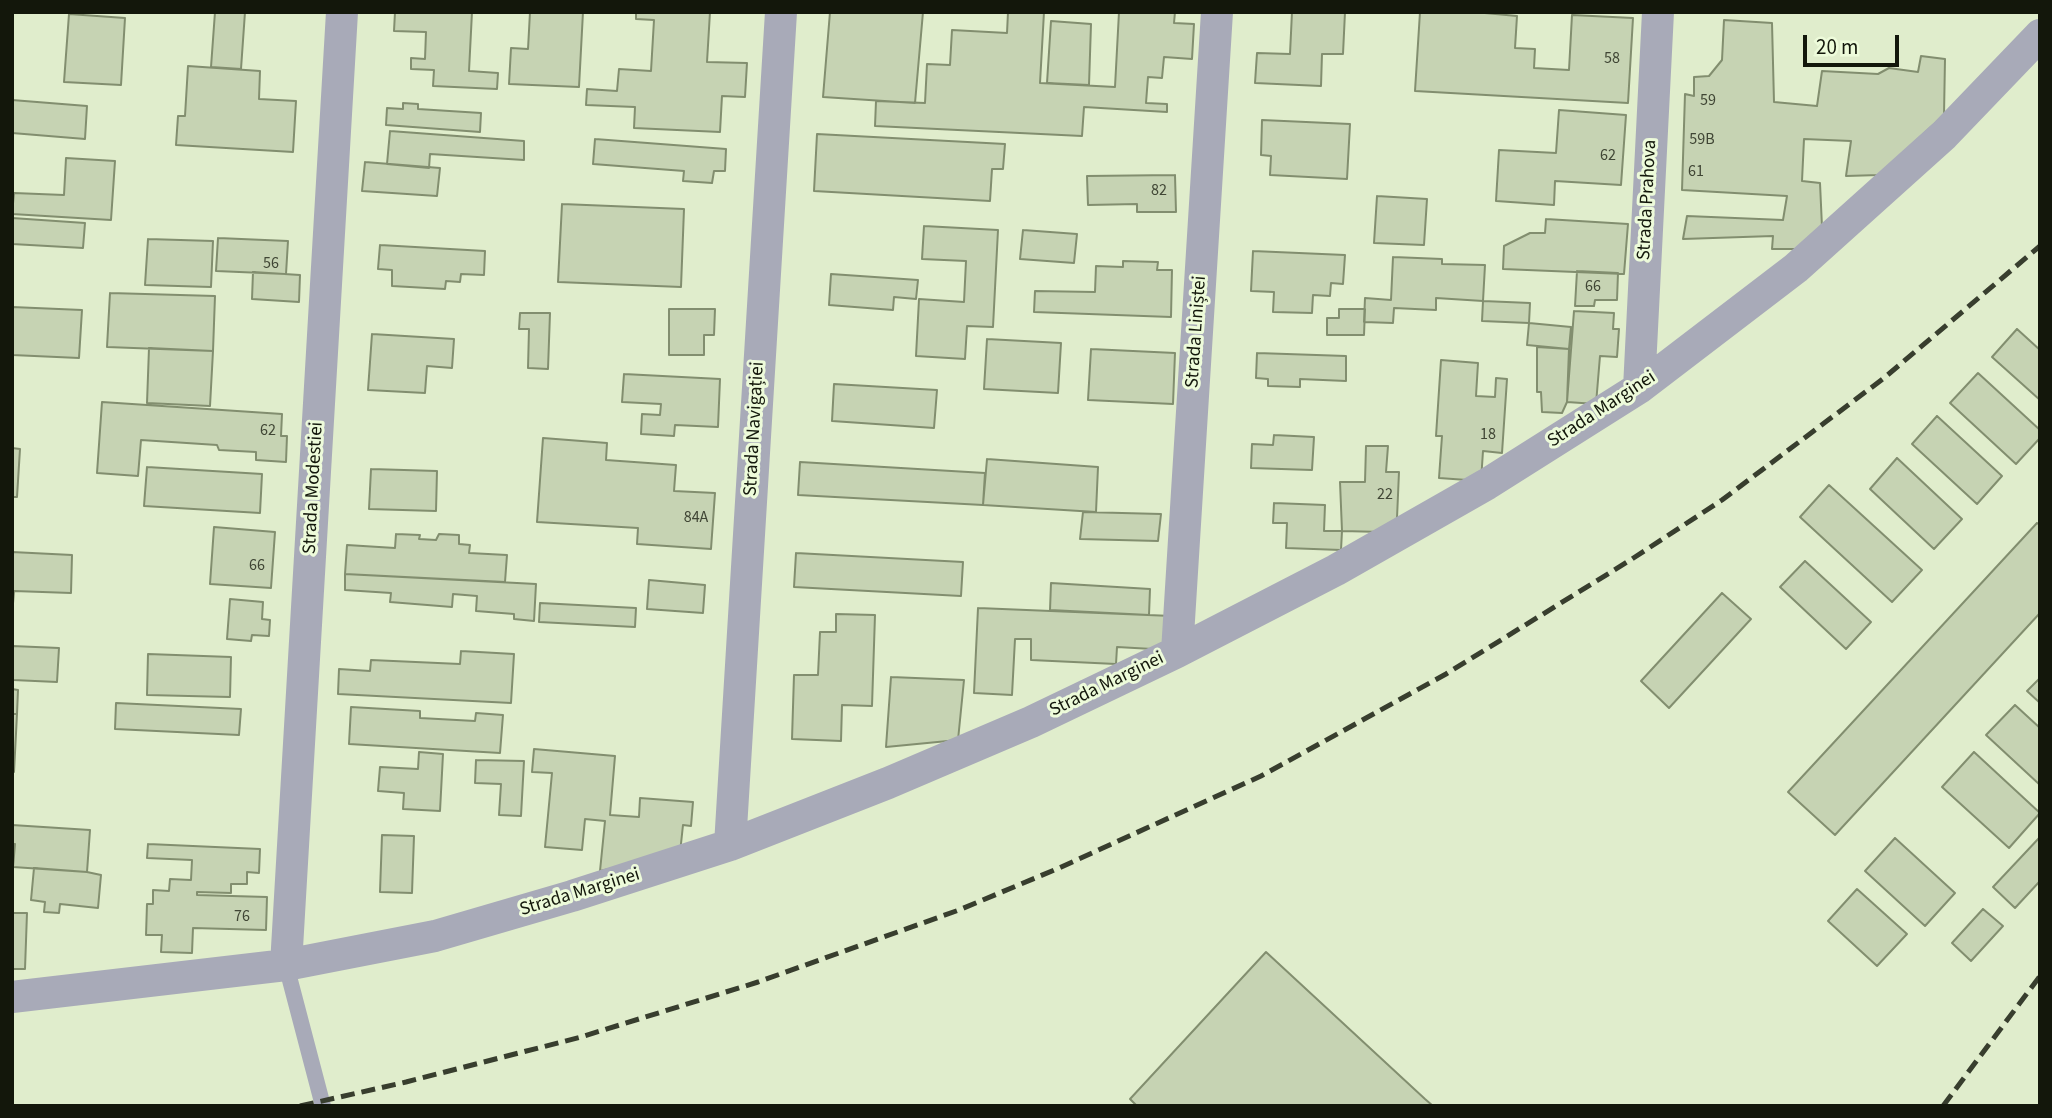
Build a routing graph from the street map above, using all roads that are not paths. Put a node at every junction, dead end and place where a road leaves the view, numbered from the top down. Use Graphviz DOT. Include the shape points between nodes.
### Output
graph roads {
  1 [pos="342,12"];
  2 [pos="781,12"];
  3 [pos="1217,12"];
  4 [pos="1658,12"];
  5 [pos="2040,35"];
  6 [pos="1639,388"];
  7 [pos="1177,652"];
  8 [pos="730,845"];
  9 [pos="286,965"];
  10 [pos="12,997"];
  11 [pos="323,1106"];
  1 -- 9 [label="street, Strada Modestiei"];
  2 -- 8 [label="street, Strada Navigației"];
  3 -- 7 [label="street, Strada Liniștei"];
  4 -- 6 [label="street, Strada Prahova"];
  5 -- 6 [label="street, Strada Marginei" via="1944,135 1796,268"];
  6 -- 7 [label="street, Strada Marginei" via="1464,497"];
  7 -- 8 [label="street, Strada Marginei" via="1031,722"];
  8 -- 9 [label="street, Strada Marginei" via="435,936"];
  9 -- 10 [label="street, Strada Marginei"];
  9 -- 11 [label="lane"];
}
